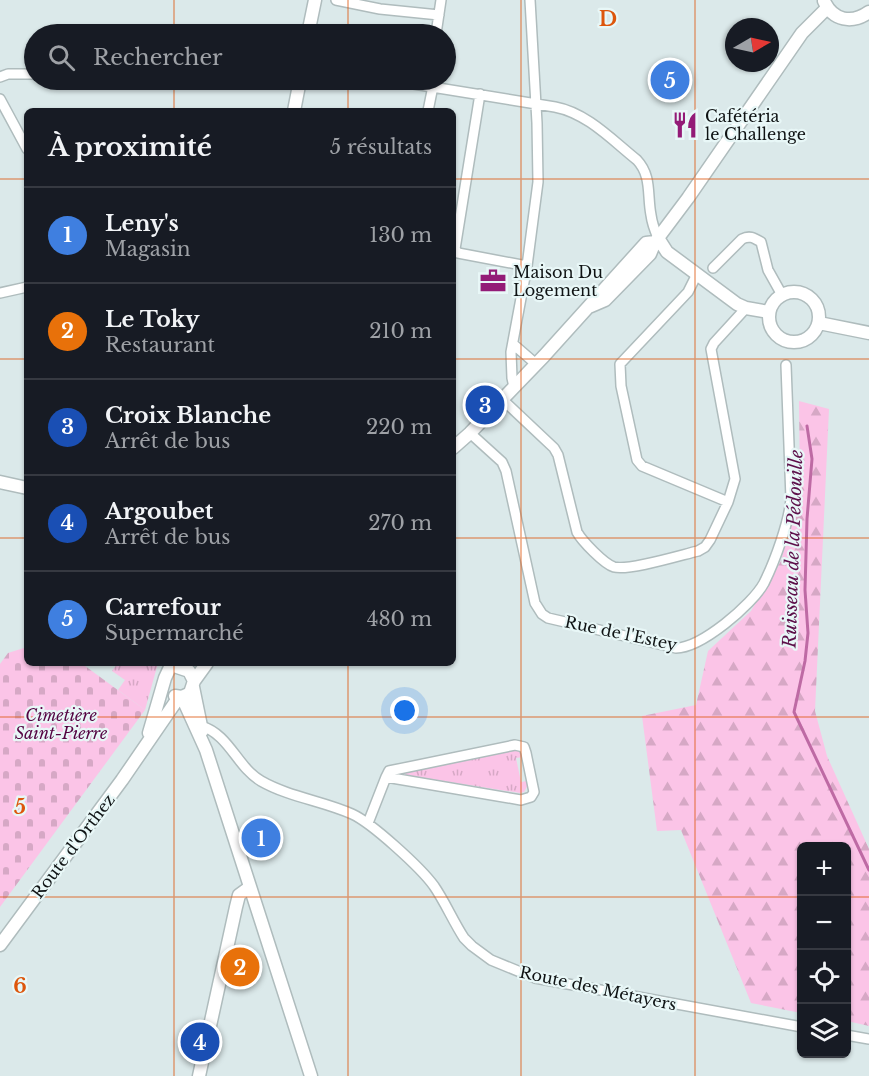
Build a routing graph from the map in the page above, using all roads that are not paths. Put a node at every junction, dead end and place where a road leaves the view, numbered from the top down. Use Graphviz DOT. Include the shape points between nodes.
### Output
graph roads {
  1 [pos="315,0"];
  2 [pos="336,0"];
  3 [pos="441,0"];
  4 [pos="530,0"];
  5 [pos="825,4"];
  6 [pos="869,12"];
  7 [pos="439,15"];
  8 [pos="310,24"];
  9 [pos="438,24"];
  10 [pos="24,74"];
  11 [pos="0,78"];
  12 [pos="456,89"];
  13 [pos="298,90"];
  14 [pos="432,90"];
  15 [pos="480,94"];
  16 [pos="0,99"];
  17 [pos="535,103"];
  18 [pos="295,108"];
  19 [pos="429,108"];
  20 [pos="24,143"];
  21 [pos="656,240"];
  22 [pos="456,243"];
  23 [pos="456,250"];
  24 [pos="527,266"];
  25 [pos="714,268"];
  26 [pos="697,274"];
  27 [pos="24,288"];
  28 [pos="0,293"];
  29 [pos="782,294"];
  30 [pos="746,308"];
  31 [pos="769,312"];
  32 [pos="819,322"];
  33 [pos="869,333"];
  34 [pos="513,344"];
  35 [pos="536,363"];
  36 [pos="786,365"];
  37 [pos="514,387"];
  38 [pos="502,399"];
  39 [pos="470,433"];
  40 [pos="456,445"];
  41 [pos="0,482"];
  42 [pos="24,487"];
  43 [pos="728,502"];
  44 [pos="173,669"];
  45 [pos="193,676"];
  46 [pos="180,697"];
  47 [pos="201,726"];
  48 [pos="145,746"];
  49 [pos="206,750"];
  50 [pos="386,777"];
  51 [pos="368,823"];
  52 [pos="250,887"];
  53 [pos="0,945"];
  54 [pos="797,1026"];
  55 [pos="851,1036"];
  56 [pos="869,1040"];
  57 [pos="199,1076"];
  58 [pos="311,1076"];
  1 -- 8 [label="main road"];
  2 -- 7 [label="street"];
  3 -- 7 [label="street"];
  4 -- 17 [label="street"];
  5 -- 6 [label="main road" via="832,14 848,20"];
  5 -- 21 [label="main road"];
  7 -- 9 [label="street"];
  10 -- 11 [label="street"];
  12 -- 15 [label="street"];
  13 -- 18 [label="main road"];
  14 -- 19 [label="street"];
  15 -- 17 [label="street"];
  15 -- 22 [label="street"];
  16 -- 20 [label="street"];
  17 -- 21 [label="street" via="562,108 584,118 638,160 648,179"];
  17 -- 24 [label="street" via="538,182"];
  21 -- 26 [label="main road"];
  21 -- 35 [label="main road" via="650,254 605,300 591,306"];
  23 -- 24 [label="street"];
  24 -- 34 [label="street"];
  25 -- 29 [label="street" via="742,239 754,238 761,242 768,270"];
  26 -- 30 [label="main road"];
  26 -- 43 [label="street" via="688,292 620,364 621,386 637,460 642,466"];
  27 -- 28 [label="street"];
  29 -- 31 [label="main road"];
  29 -- 32 [label="main road" via="795,291 808,295 818,307"];
  30 -- 31 [label="main road"];
  30 -- 43 [label="street" via="711,349 734,469"];
  31 -- 32 [label="main road" via="772,329 785,341 794,343 810,337"];
  32 -- 33 [label="main road"];
  34 -- 35 [label="street"];
  34 -- 37 [label="street"];
  35 -- 37 [label="main road"];
  36 -- 39 [label="street, Rue de l'Estey" via="789,517 764,583 756,594 720,628 683,648 542,614 535,603 506,471 502,462"];
  37 -- 38 [label="main road"];
  38 -- 39 [label="main road"];
  38 -- 43 [label="street" via="554,448 580,539 609,565 624,568 698,551 710,540"];
  39 -- 40 [label="main road"];
  41 -- 42 [label="main road"];
  44 -- 45 [label="main road" via="184,668"];
  44 -- 46 [label="main road" via="169,693"];
  44 -- 48 [label="main road, Route d'Orthez"];
  45 -- 46 [label="main road" via="190,693"];
  45 -- 47 [label="main road"];
  46 -- 48 [label="main road, Route d'Orthez"];
  46 -- 49 [label="main road"];
  47 -- 49 [label="main road"];
  47 -- 51 [label="street, Route des Métayers" via="220,736 260,780"];
  48 -- 53 [label="main road, Route d'Orthez"];
  49 -- 52 [label="main road"];
  50 -- 50 [label="street" via="393,769 519,745 526,753 534,792 521,800"];
  50 -- 51 [label="street"];
  51 -- 54 [label="street, Route des Métayers" via="425,874 464,938 491,960 535,978"];
  52 -- 57 [label="main road" via="239,895"];
  52 -- 58 [label="main road"];
  55 -- 56 [label="street"];
}
